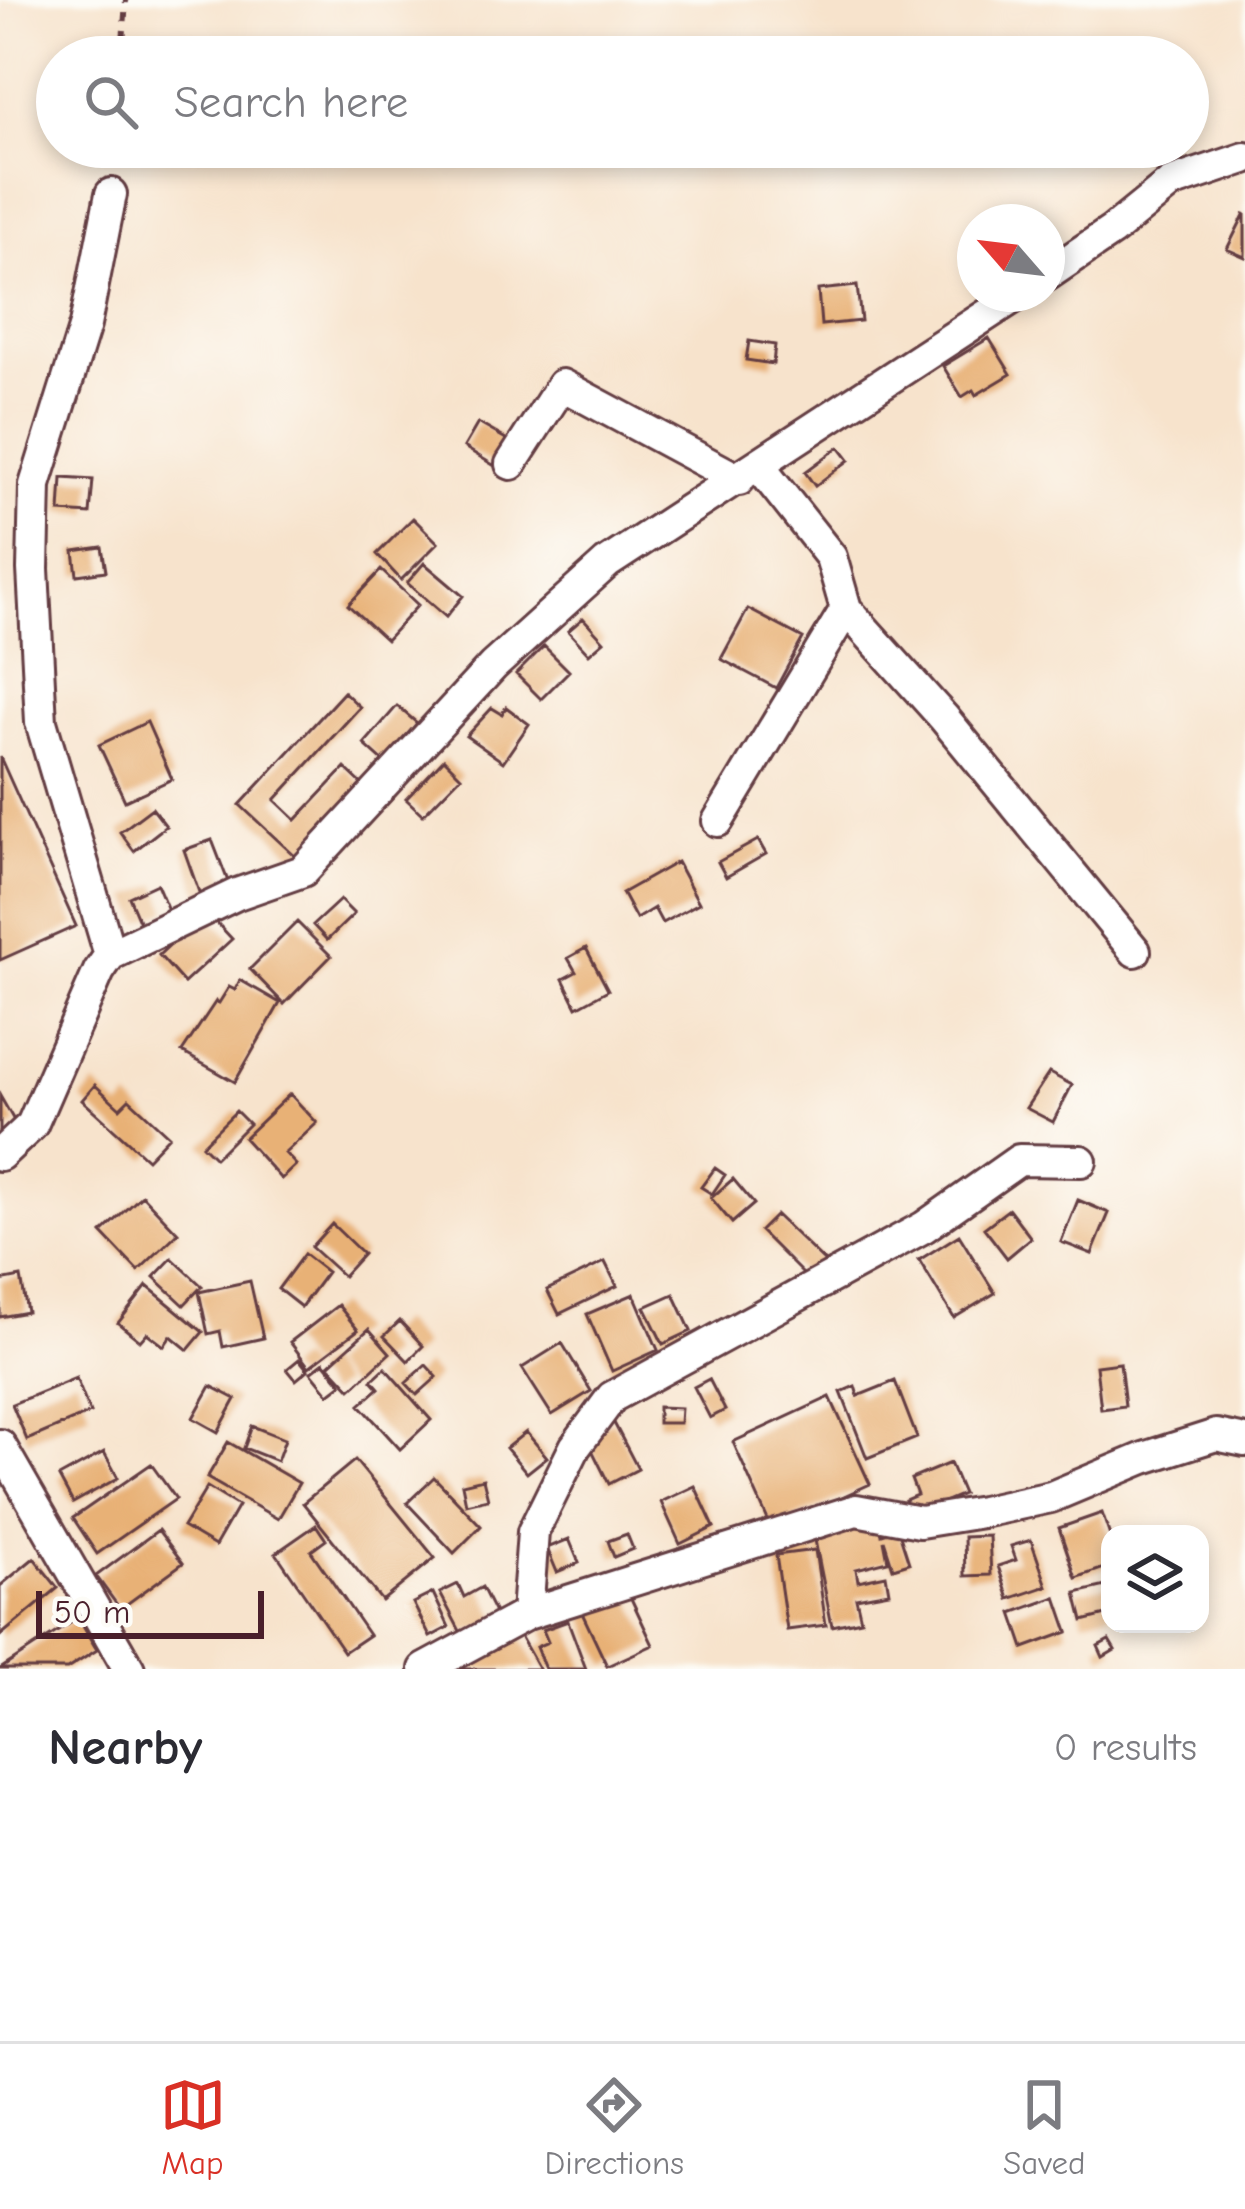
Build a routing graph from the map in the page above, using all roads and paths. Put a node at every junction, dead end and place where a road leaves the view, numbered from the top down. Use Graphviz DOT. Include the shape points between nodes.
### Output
graph roads {
  1 [pos="126,0"];
  2 [pos="123,36"];
  3 [pos="1245,158"];
  4 [pos="111,194"];
  5 [pos="1065,263"];
  6 [pos="992,312"];
  7 [pos="512,464"];
  8 [pos="749,473"];
  9 [pos="846,609"];
  10 [pos="718,821"];
  11 [pos="1135,951"];
  12 [pos="110,955"];
  13 [pos="0,1155"];
  14 [pos="1081,1161"];
  15 [pos="1245,1441"];
  16 [pos="0,1445"];
  17 [pos="527,1614"];
  18 [pos="129,1669"];
  19 [pos="425,1669"];
  1 -- 2 [label="path"];
  3 -- 5 [label="street" via="1172,183"];
  4 -- 12 [label="street" via="85,325 35,485 33,569 41,722"];
  6 -- 8 [label="street"];
  7 -- 8 [label="street" via="562,385"];
  8 -- 9 [label="street" via="831,557"];
  8 -- 12 [label="street" via="590,578 493,666 303,871"];
  9 -- 10 [label="street"];
  9 -- 11 [label="street"];
  12 -- 13 [label="street" via="32,1125"];
  14 -- 17 [label="street" via="1019,1160 924,1227 612,1397 575,1447 533,1532"];
  15 -- 17 [label="street" via="1216,1435 1051,1497 982,1512 920,1522 856,1510"];
  16 -- 18 [label="street"];
  17 -- 19 [label="street"];
}
